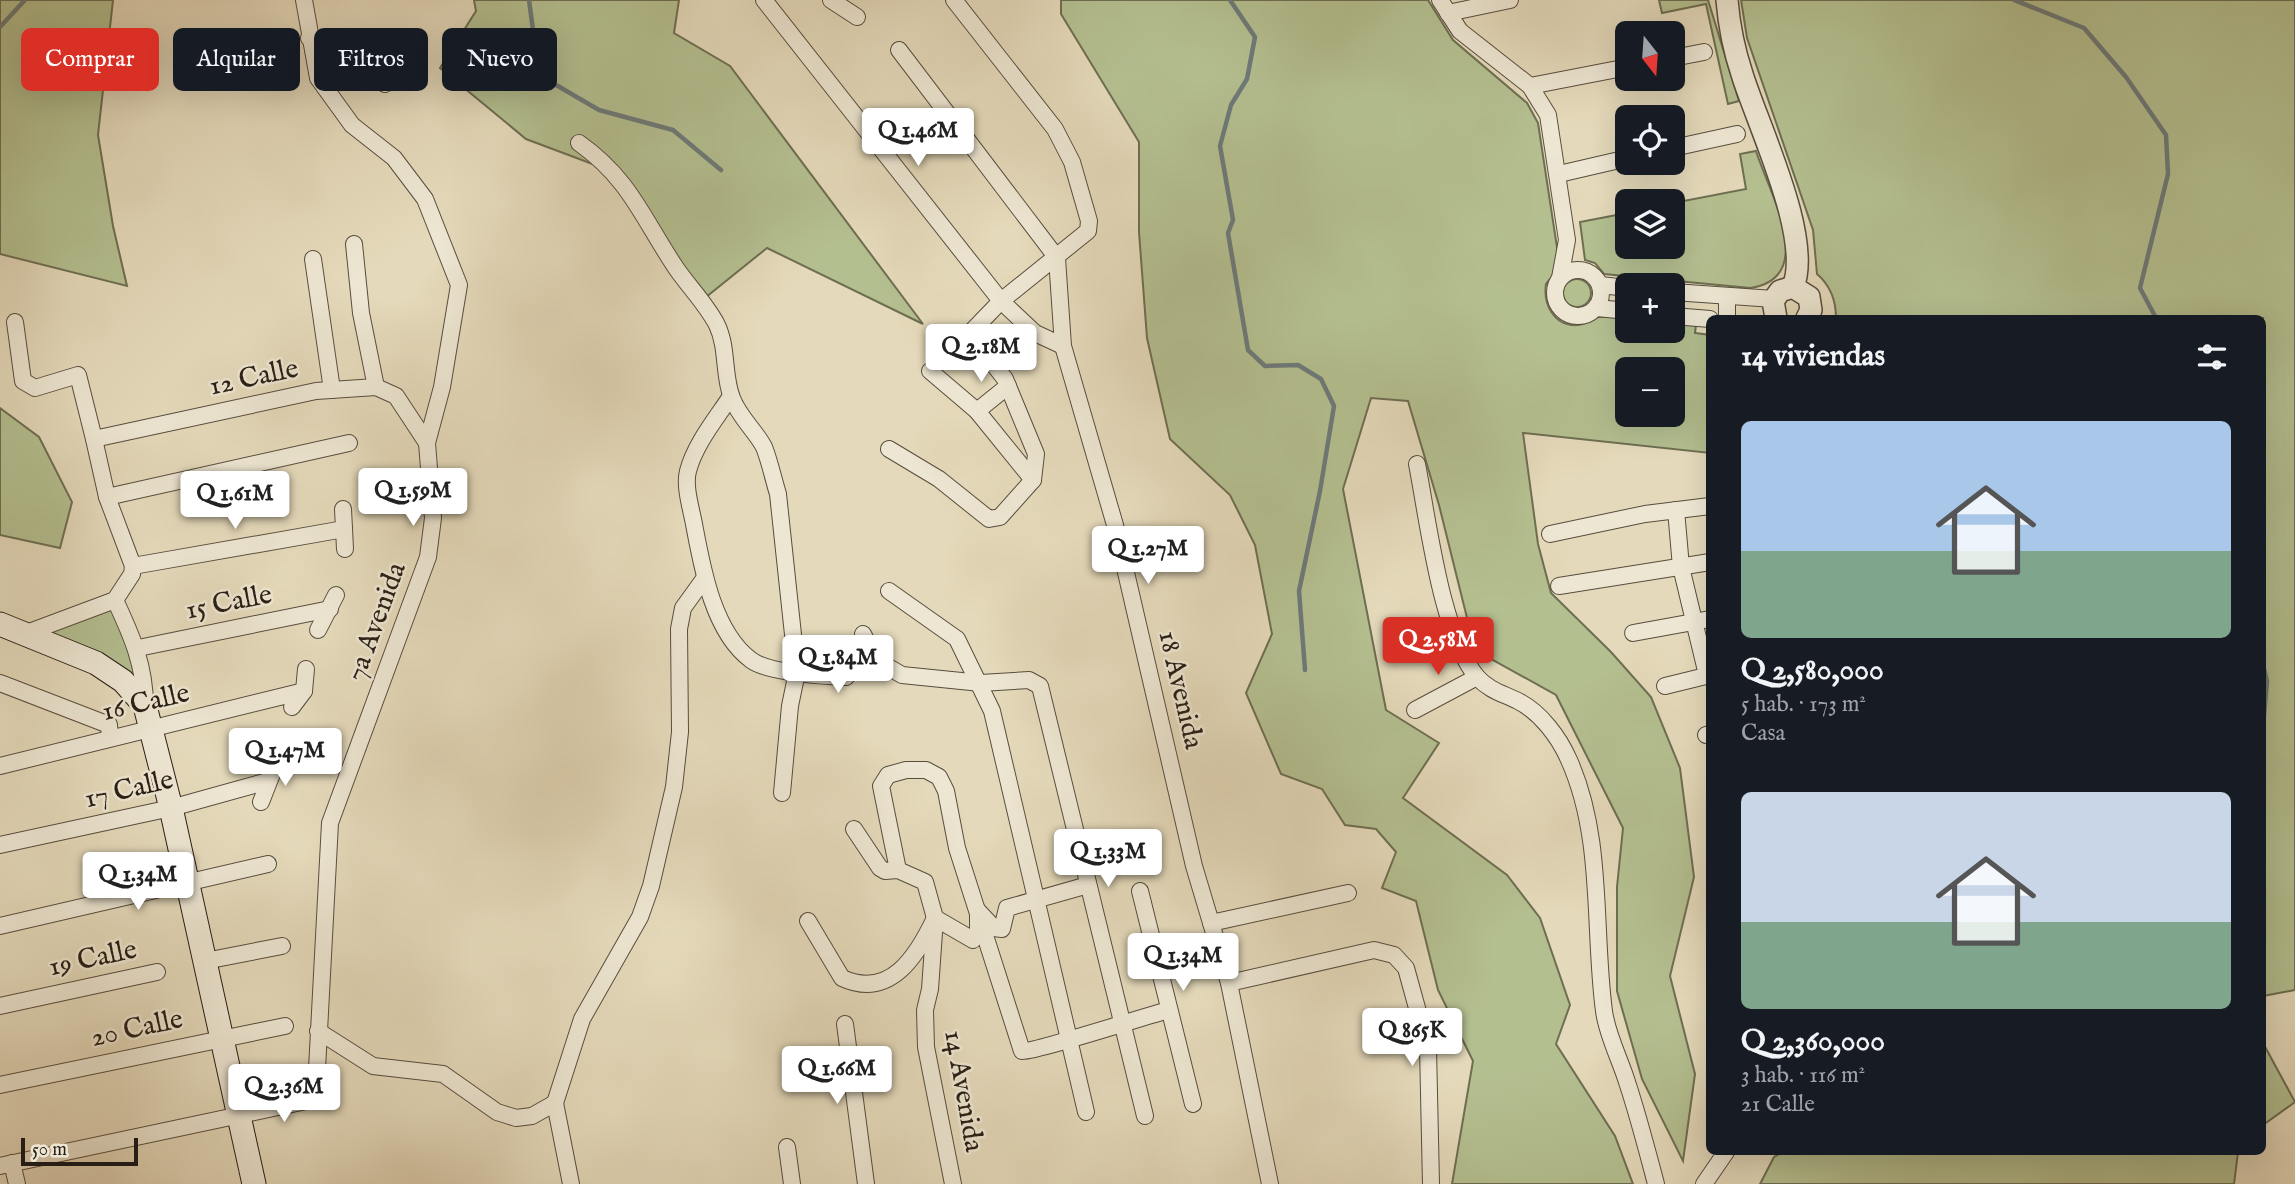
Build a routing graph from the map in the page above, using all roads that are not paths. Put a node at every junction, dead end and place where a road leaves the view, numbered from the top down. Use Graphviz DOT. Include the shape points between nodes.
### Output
graph roads {
  1 [pos="304,0"];
  2 [pos="831,0"];
  3 [pos="954,0"];
  4 [pos="1510,0"];
  5 [pos="1727,0"];
  6 [pos="767,2"];
  7 [pos="1444,7"];
  8 [pos="856,17"];
  9 [pos="309,38"];
  10 [pos="314,41"];
  11 [pos="899,50"];
  12 [pos="1704,52"];
  13 [pos="1685,56"];
  14 [pos="1615,70"];
  15 [pos="1530,86"];
  16 [pos="1737,134"];
  17 [pos="579,143"];
  18 [pos="1685,145"];
  19 [pos="1615,161"];
  20 [pos="1559,174"];
  21 [pos="1567,240"];
  22 [pos="354,244"];
  23 [pos="1057,258"];
  24 [pos="313,259"];
  25 [pos="1588,272"];
  26 [pos="1560,278"];
  27 [pos="1600,285"];
  28 [pos="1615,287"];
  29 [pos="1793,287"];
  30 [pos="1685,293"];
  31 [pos="1727,298"];
  32 [pos="1001,301"];
  33 [pos="1597,308"];
  34 [pos="1775,309"];
  35 [pos="1615,310"];
  36 [pos="1727,315"];
  37 [pos="1808,315"];
  38 [pos="1685,317"];
  39 [pos="1706,319"];
  40 [pos="15,321"];
  41 [pos="1063,346"];
  42 [pos="930,371"];
  43 [pos="1008,386"];
  44 [pos="376,387"];
  45 [pos="331,390"];
  46 [pos="731,396"];
  47 [pos="977,411"];
  48 [pos="94,439"];
  49 [pos="349,443"];
  50 [pos="427,443"];
  51 [pos="889,449"];
  52 [pos="1417,464"];
  53 [pos="1033,480"];
  54 [pos="107,498"];
  55 [pos="1706,506"];
  56 [pos="343,509"];
  57 [pos="1676,510"];
  58 [pos="344,530"];
  59 [pos="1550,534"];
  60 [pos="345,549"];
  61 [pos="1706,563"];
  62 [pos="133,566"];
  63 [pos="1681,566"];
  64 [pos="704,579"];
  65 [pos="1559,586"];
  66 [pos="889,591"];
  67 [pos="119,594"];
  68 [pos="1706,619"];
  69 [pos="1692,622"];
  70 [pos="0,624"];
  71 [pos="318,631"];
  72 [pos="1633,633"];
  73 [pos="24,634"];
  74 [pos="863,634"];
  75 [pos="138,648"];
  76 [pos="876,660"];
  77 [pos="1706,668"];
  78 [pos="306,669"];
  79 [pos="797,672"];
  80 [pos="1706,676"];
  81 [pos="1477,677"];
  82 [pos="981,683"];
  83 [pos="1665,686"];
  84 [pos="4,687"];
  85 [pos="304,691"];
  86 [pos="145,706"];
  87 [pos="292,707"];
  88 [pos="1415,710"];
  89 [pos="152,729"];
  90 [pos="110,738"];
  91 [pos="277,761"];
  92 [pos="0,766"];
  93 [pos="268,781"];
  94 [pos="782,793"];
  95 [pos="261,802"];
  96 [pos="171,808"];
  97 [pos="855,829"];
  98 [pos="0,845"];
  99 [pos="268,864"];
  100 [pos="898,870"];
  101 [pos="187,882"];
  102 [pos="1088,885"];
  103 [pos="1140,891"];
  104 [pos="1348,893"];
  105 [pos="1038,900"];
  106 [pos="978,911"];
  107 [pos="936,918"];
  108 [pos="808,921"];
  109 [pos="1211,923"];
  110 [pos="0,926"];
  111 [pos="282,946"];
  112 [pos="205,961"];
  113 [pos="157,972"];
  114 [pos="1229,983"];
  115 [pos="0,1006"];
  116 [pos="1169,1010"];
  117 [pos="1123,1022"];
  118 [pos="845,1024"];
  119 [pos="285,1026"];
  120 [pos="318,1031"];
  121 [pos="223,1037"];
  122 [pos="1071,1037"];
  123 [pos="0,1085"];
  124 [pos="555,1103"];
  125 [pos="1194,1104"];
  126 [pos="1086,1112"];
  127 [pos="239,1115"];
  128 [pos="1145,1116"];
  129 [pos="788,1147"];
  130 [pos="1724,1155"];
  131 [pos="6,1164"];
  132 [pos="17,1184"];
  133 [pos="254,1184"];
  134 [pos="571,1184"];
  135 [pos="792,1184"];
  136 [pos="866,1184"];
  137 [pos="953,1184"];
  138 [pos="1269,1184"];
  139 [pos="1431,1184"];
  140 [pos="1656,1184"];
  141 [pos="1704,1184"];
  1 -- 9 [label="street, 7a Avenida"];
  2 -- 8 [label="street"];
  3 -- 23 [label="street" via="1055,129 1072,162 1088,231"];
  4 -- 7 [label="street"];
  5 -- 29 [label="street" via="1741,73 1795,236 1799,265"];
  6 -- 32 [label="street"];
  7 -- 15 [label="street" via="1468,38"];
  9 -- 10 [label="street"];
  9 -- 50 [label="street, 7a Avenida" via="318,78 352,125 394,158 425,199 459,285 442,387"];
  11 -- 23 [label="street"];
  12 -- 13 [label="street"];
  14 -- 15 [label="street"];
  15 -- 20 [label="street" via="1548,115"];
  16 -- 18 [label="street"];
  17 -- 46 [label="street" via="600,157 634,195 717,325"];
  19 -- 20 [label="street"];
  20 -- 21 [label="street"];
  21 -- 25 [label="street"];
  21 -- 26 [label="street"];
  22 -- 44 [label="street" via="361,313"];
  23 -- 32 [label="street"];
  23 -- 41 [label="street, 18 Avenida"];
  24 -- 45 [label="street"];
  25 -- 26 [label="street" via="1573,271"];
  25 -- 27 [label="street"];
  26 -- 33 [label="street" via="1554,292 1563,312 1577,317"];
  27 -- 28 [label="street"];
  27 -- 33 [label="street"];
  29 -- 34 [label="street" via="1780,291"];
  29 -- 37 [label="street" via="1809,297"];
  30 -- 31 [label="street"];
  31 -- 34 [label="street"];
  31 -- 36 [label="street"];
  32 -- 41 [label="street" via="1035,332"];
  32 -- 43 [label="street" via="973,330 974,339"];
  33 -- 35 [label="street"];
  38 -- 39 [label="street"];
  40 -- 48 [label="street" via="23,381 35,388 78,376"];
  41 -- 109 [label="street, 18 Avenida" via="1115,525"];
  42 -- 47 [label="street"];
  43 -- 47 [label="street"];
  43 -- 53 [label="street" via="1036,454"];
  44 -- 45 [label="street, 12 Calle"];
  44 -- 50 [label="street" via="396,396"];
  45 -- 48 [label="street, 12 Calle"];
  46 -- 64 [label="street" via="687,474"];
  46 -- 79 [label="street" via="763,446 778,494"];
  47 -- 53 [label="street"];
  48 -- 54 [label="street"];
  49 -- 54 [label="street"];
  50 -- 120 [label="street, 7a Avenida" via="433,518 428,557 330,823"];
  51 -- 53 [label="street" via="939,479 989,519 1000,517"];
  52 -- 81 [label="street" via="1445,601"];
  54 -- 62 [label="street"];
  55 -- 57 [label="street"];
  56 -- 58 [label="street"];
  57 -- 59 [label="street"];
  57 -- 63 [label="street"];
  58 -- 60 [label="street"];
  58 -- 62 [label="street"];
  61 -- 63 [label="street"];
  62 -- 67 [label="street"];
  63 -- 65 [label="street"];
  63 -- 69 [label="street"];
  64 -- 79 [label="street" via="733,640 752,661"];
  64 -- 124 [label="street" via="683,608 679,629 680,732 674,787 651,886 640,917 582,1019"];
  66 -- 82 [label="street" via="957,639"];
  67 -- 73 [label="street"];
  67 -- 75 [label="street"];
  68 -- 69 [label="street"];
  69 -- 72 [label="street"];
  69 -- 77 [label="street"];
  70 -- 73 [label="main road"];
  71 -- 75 [label="street, 15 Calle" via="333,602"];
  73 -- 86 [label="main road" via="108,669"];
  74 -- 76 [label="street"];
  75 -- 86 [label="street"];
  76 -- 79 [label="street" via="858,659 846,677"];
  76 -- 82 [label="street" via="902,675"];
  78 -- 85 [label="street"];
  79 -- 94 [label="street"];
  80 -- 83 [label="street"];
  81 -- 88 [label="street"];
  81 -- 140 [label="street" via="1493,692 1537,713 1569,760 1591,847 1604,1015"];
  82 -- 102 [label="street" via="1029,680 1040,686"];
  82 -- 105 [label="street" via="992,711"];
  84 -- 90 [label="street" via="109,725"];
  85 -- 87 [label="street"];
  85 -- 89 [label="street, 16 Calle"];
  86 -- 89 [label="main road"];
  89 -- 90 [label="street, 16 Calle"];
  89 -- 96 [label="main road"];
  90 -- 92 [label="street, 16 Calle"];
  91 -- 93 [label="street"];
  93 -- 95 [label="street"];
  93 -- 96 [label="street, 17 Calle"];
  96 -- 98 [label="street, 17 Calle"];
  96 -- 101 [label="main road"];
  97 -- 100 [label="street" via="880,868"];
  99 -- 101 [label="street"];
  100 -- 106 [label="street" via="881,786 888,775 906,769 926,770 939,777 946,791 957,848"];
  100 -- 107 [label="street, 14 Avenida" via="925,883"];
  101 -- 110 [label="street"];
  101 -- 112 [label="main road"];
  102 -- 105 [label="street"];
  102 -- 117 [label="street"];
  103 -- 116 [label="street"];
  104 -- 109 [label="street"];
  105 -- 106 [label="street" via="1007,908 1002,929 994,928"];
  105 -- 122 [label="street"];
  106 -- 107 [label="street" via="978,932 973,940"];
  106 -- 122 [label="street" via="1018,1046 1030,1052"];
  107 -- 108 [label="street" via="899,971 888,980 866,986 842,978"];
  107 -- 137 [label="street, 14 Avenida" via="925,1010 926,1046"];
  109 -- 114 [label="street, 18 Avenida"];
  111 -- 112 [label="street"];
  112 -- 121 [label="main road"];
  113 -- 115 [label="street, 19 Calle"];
  114 -- 138 [label="street, 18 Avenida"];
  114 -- 139 [label="street" via="1374,950 1394,955 1406,968 1429,1048"];
  116 -- 117 [label="street"];
  116 -- 125 [label="street"];
  117 -- 122 [label="street"];
  117 -- 128 [label="street"];
  118 -- 136 [label="street"];
  119 -- 121 [label="street, 20 Calle"];
  120 -- 124 [label="street" via="373,1066 443,1074 497,1112 516,1118 532,1116"];
  120 -- 127 [label="street, 7a Avenida" via="313,1096"];
  121 -- 123 [label="street, 20 Calle"];
  121 -- 127 [label="main road"];
  122 -- 126 [label="street"];
  124 -- 134 [label="street"];
  127 -- 131 [label="street"];
  127 -- 133 [label="main road"];
  129 -- 135 [label="street"];
  130 -- 141 [label="street"];
  131 -- 132 [label="street"];
}
